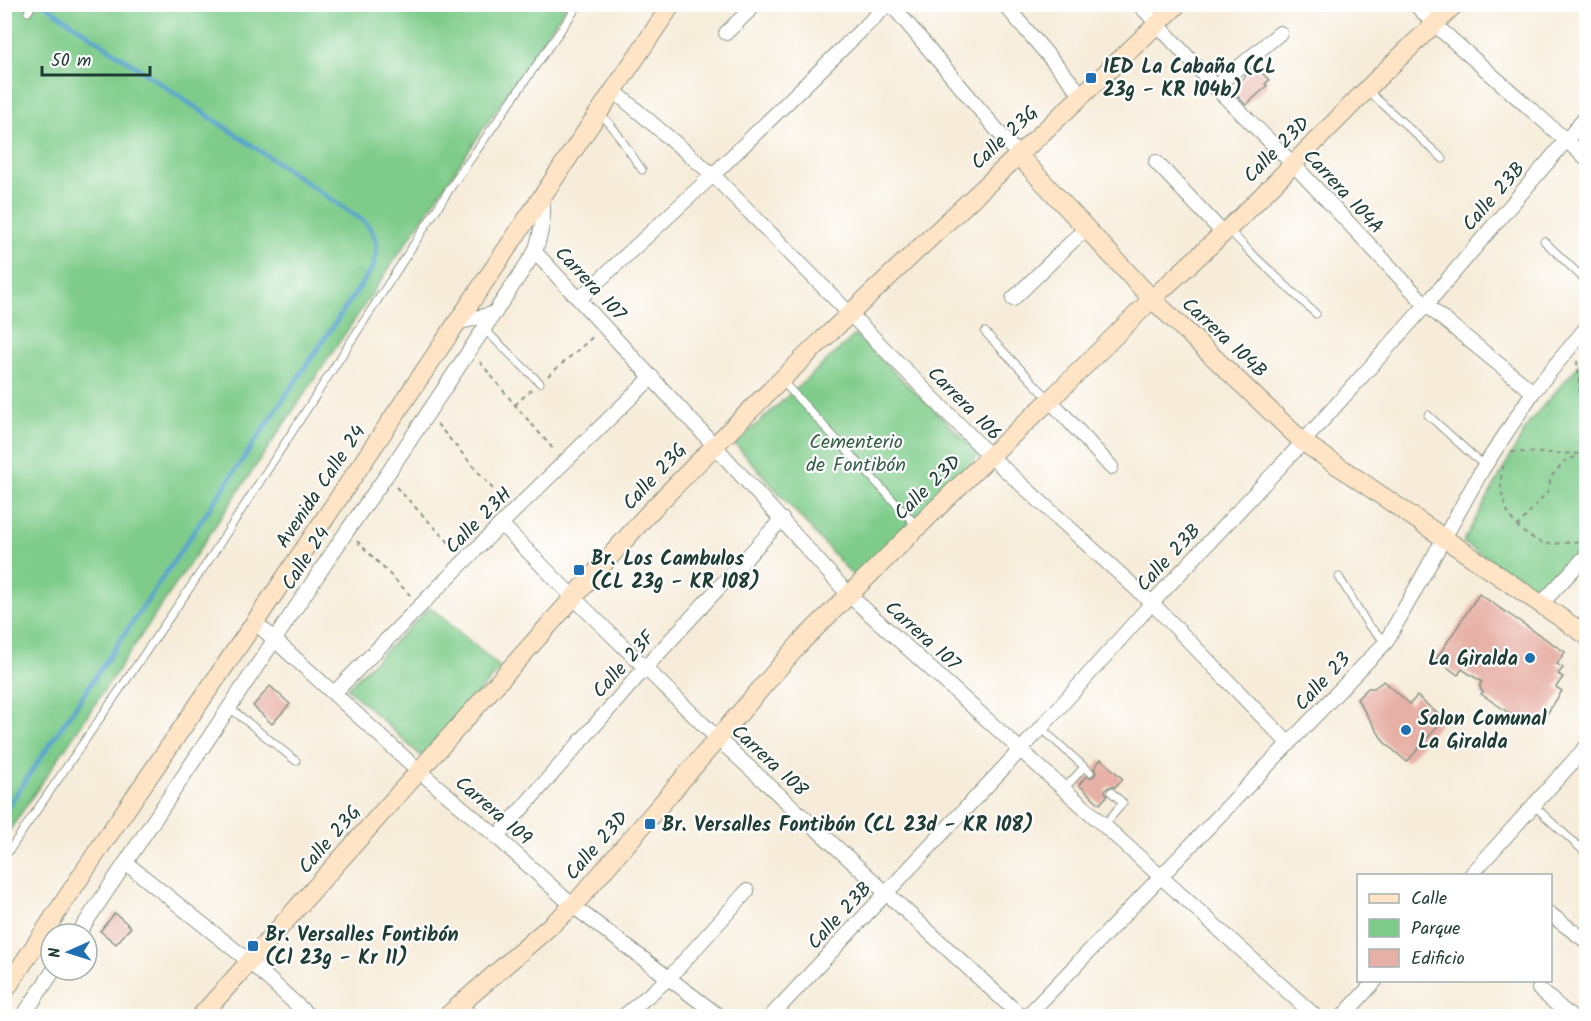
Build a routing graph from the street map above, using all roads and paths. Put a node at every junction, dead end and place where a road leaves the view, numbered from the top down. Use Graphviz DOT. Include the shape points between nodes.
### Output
graph roads {
  1 [pos="33,4"];
  2 [pos="579,4"];
  3 [pos="672,4"];
  4 [pos="756,4"];
  5 [pos="890,4"];
  6 [pos="1004,4"];
  7 [pos="1138,4"];
  8 [pos="1178,4"];
  9 [pos="1414,4"];
  10 [pos="1455,4"];
  11 [pos="28,12"];
  12 [pos="1157,24"];
  13 [pos="1434,24"];
  14 [pos="726,33"];
  15 [pos="1280,33"];
  16 [pos="1215,87"];
  17 [pos="1367,89"];
  18 [pos="614,91"];
  19 [pos="1082,95"];
  20 [pos="599,112"];
  21 [pos="1587,117"];
  22 [pos="1567,140"];
  23 [pos="1018,155"];
  24 [pos="1587,158"];
  25 [pos="1443,159"];
  26 [pos="1156,162"];
  27 [pos="1293,164"];
  28 [pos="642,170"];
  29 [pos="712,175"];
  30 [pos="542,197"];
  31 [pos="1086,228"];
  32 [pos="1225,231"];
  33 [pos="1544,241"];
  34 [pos="535,252"];
  35 [pos="1587,281"];
  36 [pos="1013,298"];
  37 [pos="579,299"];
  38 [pos="1152,299"];
  39 [pos="1426,305"];
  40 [pos="495,313"];
  41 [pos="1316,314"];
  42 [pos="850,315"];
  43 [pos="457,323"];
  44 [pos="605,327"];
  45 [pos="1587,328"];
  46 [pos="484,329"];
  47 [pos="985,332"];
  48 [pos="1575,340"];
  49 [pos="470,350"];
  50 [pos="652,377"];
  51 [pos="781,380"];
  52 [pos="540,383"];
  53 [pos="1587,387"];
  54 [pos="1579,388"];
  55 [pos="1533,392"];
  56 [pos="1050,400"];
  57 [pos="515,405"];
  58 [pos="428,413"];
  59 [pos="1428,415"];
  60 [pos="1303,442"];
  61 [pos="714,445"];
  62 [pos="1500,452"];
  63 [pos="1586,454"];
  64 [pos="990,456"];
  65 [pos="565,462"];
  66 [pos="1587,465"];
  67 [pos="1486,466"];
  68 [pos="1111,467"];
  69 [pos="386,476"];
  70 [pos="513,512"];
  71 [pos="782,519"];
  72 [pos="501,524"];
  73 [pos="918,527"];
  74 [pos="1517,527"];
  75 [pos="347,531"];
  76 [pos="1445,538"];
  77 [pos="1587,540"];
  78 [pos="1587,556"];
  79 [pos="465,560"];
  80 [pos="1339,577"];
  81 [pos="849,595"];
  82 [pos="574,598"];
  83 [pos="1152,603"];
  84 [pos="1542,604"];
  85 [pos="420,605"];
  86 [pos="255,622"];
  87 [pos="1587,635"];
  88 [pos="275,640"];
  89 [pos="1386,642"];
  90 [pos="645,668"];
  91 [pos="334,693"];
  92 [pos="230,708"];
  93 [pos="1041,728"];
  94 [pos="718,739"];
  95 [pos="1289,744"];
  96 [pos="1587,747"];
  97 [pos="1020,750"];
  98 [pos="296,761"];
  99 [pos="419,771"];
  100 [pos="1064,790"];
  101 [pos="1111,792"];
  102 [pos="1534,805"];
  103 [pos="1103,825"];
  104 [pos="497,837"];
  105 [pos="1587,853"];
  106 [pos="4,858"];
  107 [pos="126,863"];
  108 [pos="1472,874"];
  109 [pos="1161,877"];
  110 [pos="747,891"];
  111 [pos="886,893"];
  112 [pos="573,906"];
  113 [pos="1552,915"];
  114 [pos="86,922"];
  115 [pos="1587,941"];
  116 [pos="250,962"];
  117 [pos="668,979"];
  118 [pos="46,982"];
  119 [pos="1375,982"];
  120 [pos="1539,989"];
  121 [pos="4,992"];
  122 [pos="459,1013"];
  123 [pos="23,1017"];
  124 [pos="201,1017"];
  125 [pos="309,1017"];
  126 [pos="624,1017"];
  127 [pos="718,1017"];
  128 [pos="771,1017"];
  129 [pos="1021,1017"];
  130 [pos="1027,1017"];
  131 [pos="1315,1017"];
  132 [pos="1343,1017"];
  133 [pos="1570,1017"];
  1 -- 11 [label="lane"];
  2 -- 106 [label="lane" via="451,187 211,557"];
  3 -- 18 [label="street, Avenida Calle 24"];
  4 -- 14 [label="street"];
  5 -- 23 [label="street, Carrera 104B"];
  5 -- 29 [label="street"];
  6 -- 19 [label="street"];
  7 -- 12 [label="street, Carrera 104A"];
  8 -- 12 [label="street, Calle 23G"];
  9 -- 13 [label="street"];
  10 -- 13 [label="street, Calle 23D"];
  12 -- 16 [label="street, Carrera 104A"];
  12 -- 19 [label="street, Calle 23G"];
  13 -- 17 [label="street, Calle 23D"];
  13 -- 22 [label="street"];
  15 -- 16 [label="street"];
  16 -- 27 [label="street, Carrera 104A"];
  17 -- 25 [label="lane"];
  17 -- 27 [label="street, Calle 23D"];
  18 -- 20 [label="street, Avenida Calle 24"];
  18 -- 29 [label="street, Carrera 106"];
  19 -- 23 [label="street, Calle 23G"];
  20 -- 28 [label="lane"];
  20 -- 30 [label="street, Avenida Calle 24"];
  21 -- 22 [label="street, Calle 23B"];
  22 -- 24 [label="street"];
  22 -- 39 [label="street, Calle 23B"];
  23 -- 31 [label="street, Carrera 104B"];
  23 -- 42 [label="street, Calle 23G"];
  26 -- 32 [label="street"];
  27 -- 32 [label="street, Calle 23D"];
  27 -- 39 [label="street, Carrera 104A"];
  29 -- 37 [label="street"];
  29 -- 42 [label="street, Carrera 106"];
  30 -- 34 [label="street, Calle 24" via="542,230"];
  30 -- 43 [label="street, Avenida Calle 24"];
  31 -- 36 [label="street"];
  31 -- 38 [label="street, Carrera 104B"];
  32 -- 38 [label="street, Calle 23D"];
  32 -- 41 [label="lane"];
  33 -- 35 [label="lane"];
  34 -- 37 [label="street, Carrera 107"];
  34 -- 40 [label="street, Calle 24"];
  37 -- 44 [label="street, Carrera 107"];
  38 -- 56 [label="street, Calle 23D"];
  38 -- 60 [label="street, Carrera 104B"];
  39 -- 55 [label="street, Carrera 104A"];
  39 -- 60 [label="street, Calle 23B"];
  40 -- 43 [label="street"];
  40 -- 46 [label="street, Calle 24"];
  42 -- 51 [label="street, Calle 23G"];
  42 -- 64 [label="street, Carrera 106"];
  43 -- 86 [label="street, Avenida Calle 24"];
  44 -- 50 [label="street, Carrera 107"];
  44 -- 52 [label="path"];
  45 -- 48 [label="street, Calle 23"];
  46 -- 49 [label="street, Calle 24"];
  46 -- 52 [label="lane"];
  47 -- 56 [label="lane"];
  48 -- 54 [label="path"];
  48 -- 55 [label="street, Calle 23"];
  49 -- 57 [label="path"];
  49 -- 58 [label="street, Calle 24"];
  50 -- 61 [label="street, Carrera 107"];
  50 -- 65 [label="street, Calle 23H"];
  51 -- 61 [label="street, Calle 23G"];
  51 -- 73 [label="lane"];
  52 -- 57 [label="path"];
  53 -- 54 [label="path"];
  54 -- 63 [label="path"];
  55 -- 62 [label="street, Calle 23"];
  56 -- 64 [label="street, Calle 23D"];
  56 -- 68 [label="street"];
  57 -- 65 [label="path"];
  58 -- 69 [label="street, Calle 24"];
  58 -- 70 [label="path"];
  59 -- 67 [label="lane"];
  60 -- 76 [label="street, Carrera 104B"];
  60 -- 83 [label="street, Calle 23B"];
  61 -- 71 [label="street, Carrera 107"];
  61 -- 82 [label="street, Calle 23G"];
  62 -- 63 [label="path"];
  62 -- 67 [label="street, Calle 23"];
  62 -- 74 [label="path" via="1503,496"];
  63 -- 66 [label="path"];
  63 -- 74 [label="path" via="1566,460 1551,477 1548,491"];
  64 -- 73 [label="street, Calle 23D"];
  64 -- 83 [label="street, Carrera 106"];
  65 -- 70 [label="street, Calle 23H"];
  67 -- 76 [label="street, Calle 23"];
  69 -- 75 [label="street, Calle 24"];
  69 -- 79 [label="path"];
  70 -- 72 [label="street, Calle 23H"];
  71 -- 81 [label="street, Carrera 107"];
  71 -- 90 [label="street, Calle 23F"];
  72 -- 79 [label="street, Calle 23H"];
  72 -- 82 [label="street, Carrera 108"];
  73 -- 81 [label="street, Calle 23D"];
  74 -- 77 [label="path" via="1542,543"];
  75 -- 85 [label="path"];
  75 -- 88 [label="street, Calle 24"];
  76 -- 84 [label="street, Carrera 104B"];
  76 -- 89 [label="street, Calle 23"];
  78 -- 84 [label="street"];
  79 -- 85 [label="street, Calle 23H"];
  80 -- 89 [label="lane" via="1368,626"];
  81 -- 94 [label="street, Calle 23D" via="802,641"];
  81 -- 97 [label="street, Carrera 107"];
  82 -- 90 [label="street, Carrera 108"];
  82 -- 99 [label="street, Calle 23G"];
  83 -- 93 [label="street, Calle 23B"];
  83 -- 95 [label="street, Carrera 106"];
  84 -- 87 [label="street, Carrera 104B"];
  85 -- 91 [label="street, Calle 23H"];
  86 -- 88 [label="street, Carrera 109"];
  86 -- 121 [label="street, Avenida Calle 24"];
  88 -- 91 [label="street, Carrera 109"];
  88 -- 92 [label="street, Calle 24"];
  89 -- 95 [label="street, Calle 23"];
  90 -- 94 [label="street, Carrera 108"];
  90 -- 104 [label="street, Calle 23F"];
  91 -- 99 [label="street, Carrera 109"];
  92 -- 98 [label="lane"];
  92 -- 107 [label="street, Calle 24"];
  93 -- 97 [label="street, Calle 23B"];
  93 -- 100 [label="lane" via="1087,769"];
  94 -- 111 [label="street, Carrera 108"];
  94 -- 112 [label="street, Calle 23D"];
  95 -- 109 [label="street, Calle 23"];
  96 -- 102 [label="street"];
  97 -- 100 [label="street, Carrera 107"];
  97 -- 111 [label="street, Calle 23B"];
  99 -- 104 [label="street, Carrera 109"];
  99 -- 116 [label="street, Calle 23G"];
  100 -- 103 [label="street, Carrera 107"];
  101 -- 103 [label="lane" via="1123,803"];
  102 -- 105 [label="lane"];
  102 -- 108 [label="street"];
  103 -- 109 [label="street, Carrera 107"];
  104 -- 112 [label="street, Carrera 109"];
  107 -- 114 [label="street, Calle 24"];
  107 -- 116 [label="street"];
  109 -- 130 [label="street, Calle 23"];
  109 -- 131 [label="street, Carrera 107"];
  110 -- 117 [label="street"];
  111 -- 128 [label="street, Calle 23B"];
  111 -- 129 [label="street, Carrera 108"];
  112 -- 117 [label="street, Carrera 109"];
  112 -- 122 [label="street, Calle 23D"];
  113 -- 115 [label="street"];
  116 -- 124 [label="street, Calle 23G"];
  116 -- 125 [label="street"];
  117 -- 126 [label="street"];
  117 -- 127 [label="street, Carrera 109"];
  118 -- 123 [label="street"];
  119 -- 132 [label="street"];
  120 -- 133 [label="street"];
}
